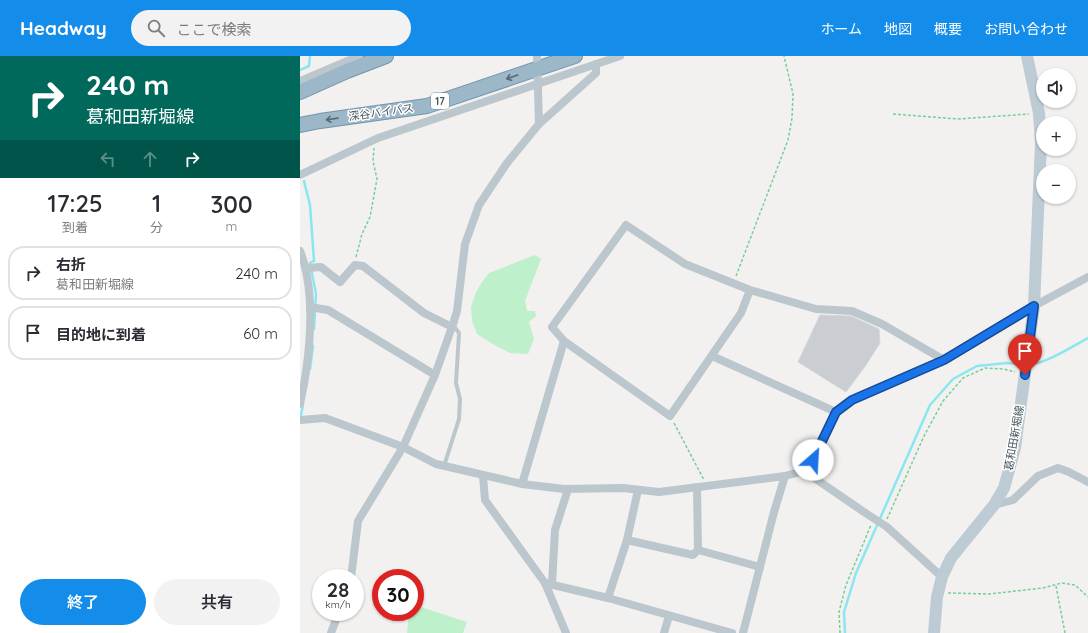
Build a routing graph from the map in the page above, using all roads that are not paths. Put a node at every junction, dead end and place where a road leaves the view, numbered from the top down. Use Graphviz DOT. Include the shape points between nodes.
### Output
graph roads {
  1 [pos="359,56"];
  2 [pos="386,56"];
  3 [pos="576,56"];
  4 [pos="620,56"];
  5 [pos="1027,56"];
  6 [pos="537,62"];
  7 [pos="596,64"];
  8 [pos="300,81"];
  9 [pos="537,84"];
  10 [pos="300,92"];
  11 [pos="539,124"];
  12 [pos="300,125"];
  13 [pos="300,175"];
  14 [pos="300,251"];
  15 [pos="306,268"];
  16 [pos="1088,277"];
  17 [pos="750,290"];
  18 [pos="1034,306"];
  19 [pos="310,308"];
  20 [pos="452,326"];
  21 [pos="564,341"];
  22 [pos="712,356"];
  23 [pos="944,360"];
  24 [pos="435,375"];
  25 [pos="300,404"];
  26 [pos="836,412"];
  27 [pos="300,420"];
  28 [pos="403,447"];
  29 [pos="444,466"];
  30 [pos="807,472"];
  31 [pos="483,476"];
  32 [pos="785,476"];
  33 [pos="1088,482"];
  34 [pos="522,484"];
  35 [pos="701,487"];
  36 [pos="568,489"];
  37 [pos="638,490"];
  38 [pos="994,505"];
  39 [pos="627,540"];
  40 [pos="698,550"];
  41 [pos="760,567"];
  42 [pos="352,569"];
  43 [pos="942,577"];
  44 [pos="548,584"];
  45 [pos="608,598"];
  46 [pos="669,616"];
  47 [pos="336,621"];
  48 [pos="331,633"];
  49 [pos="566,633"];
  50 [pos="664,633"];
  51 [pos="732,633"];
  52 [pos="743,633"];
  53 [pos="934,633"];
  1 -- 8 [label="street"];
  2 -- 10 [label="highway"];
  3 -- 6 [label="highway, 深谷バイパス / 17"];
  4 -- 7 [label="street"];
  5 -- 18 [label="main road, 葛和田新堀線" via="1039,113 1041,142"];
  6 -- 9 [label="street"];
  6 -- 12 [label="highway, 深谷バイパス / 17, one-way" via="427,106"];
  7 -- 9 [label="street"];
  7 -- 11 [label="street" via="596,73"];
  9 -- 11 [label="street"];
  9 -- 13 [label="street" via="374,140"];
  11 -- 20 [label="street" via="507,163 479,206 465,244 458,311"];
  14 -- 15 [label="street"];
  15 -- 19 [label="street"];
  15 -- 20 [label="street" via="321,267 340,282 355,265 363,266 424,313"];
  16 -- 18 [label="street"];
  17 -- 21 [label="street" via="685,264 626,225 552,327"];
  17 -- 22 [label="street" via="741,313"];
  17 -- 23 [label="street" via="816,309 852,311 882,324"];
  18 -- 23 [label="street"];
  18 -- 38 [label="main road, 葛和田新堀線" via="1015,448 1004,488"];
  19 -- 24 [label="street" via="328,310"];
  19 -- 25 [label="street" via="310,333"];
  20 -- 24 [label="street"];
  20 -- 29 [label="lane" via="459,333 456,383 460,399 458,420"];
  21 -- 22 [label="street" via="670,416"];
  21 -- 34 [label="street"];
  22 -- 26 [label="street"];
  23 -- 26 [label="street" via="852,400"];
  24 -- 28 [label="street"];
  26 -- 30 [label="street"];
  27 -- 28 [label="street" via="325,418"];
  28 -- 29 [label="street"];
  28 -- 42 [label="street" via="358,520"];
  29 -- 31 [label="street"];
  30 -- 32 [label="street"];
  30 -- 43 [label="street" via="884,525"];
  31 -- 34 [label="street"];
  31 -- 44 [label="street" via="484,500"];
  32 -- 35 [label="street"];
  32 -- 41 [label="street"];
  33 -- 38 [label="street" via="1058,468 1038,476 1013,500"];
  34 -- 36 [label="street"];
  35 -- 37 [label="street" via="659,492"];
  35 -- 40 [label="street"];
  36 -- 37 [label="street"];
  36 -- 44 [label="street" via="555,530"];
  37 -- 39 [label="street"];
  38 -- 43 [label="main road, 葛和田新堀線" via="951,558"];
  39 -- 40 [label="street" via="693,555"];
  39 -- 45 [label="street"];
  40 -- 41 [label="street"];
  41 -- 52 [label="street"];
  43 -- 53 [label="main road, 葛和田新堀線"];
  44 -- 45 [label="street"];
  44 -- 49 [label="street"];
  45 -- 46 [label="street"];
  46 -- 50 [label="street"];
  46 -- 51 [label="street"];
  47 -- 48 [label="street"];
}
